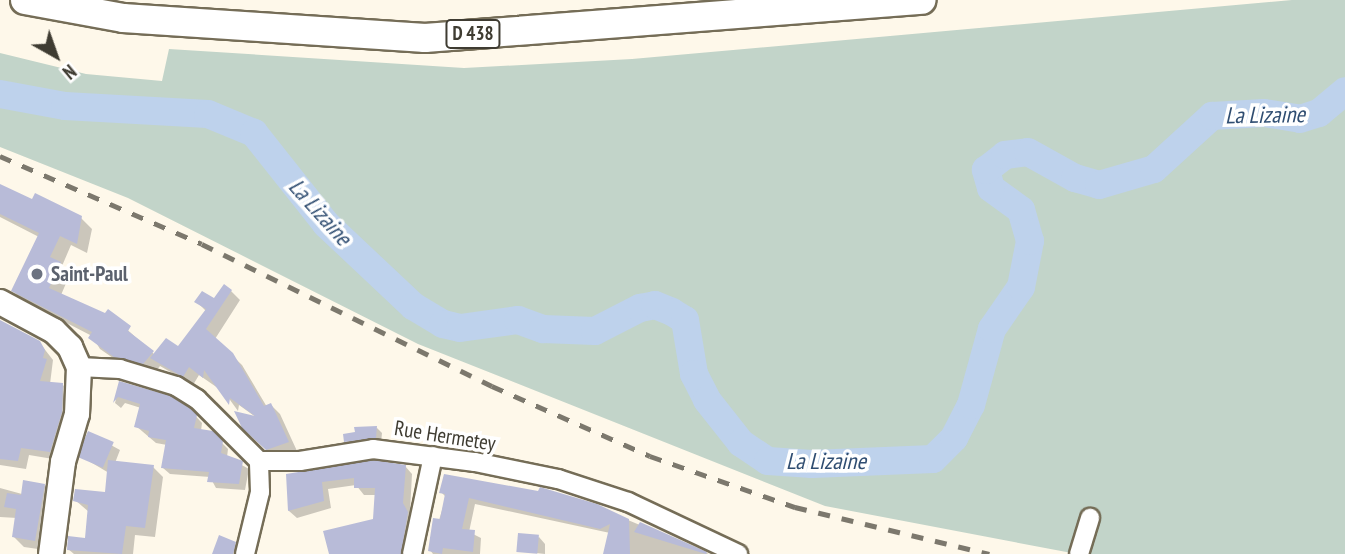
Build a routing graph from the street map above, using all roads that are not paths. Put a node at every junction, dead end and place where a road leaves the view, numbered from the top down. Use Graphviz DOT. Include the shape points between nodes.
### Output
graph roads {
  1 [pos="25,0"];
  2 [pos="922,0"];
  3 [pos="0,302"];
  4 [pos="79,367"];
  5 [pos="433,456"];
  6 [pos="258,461"];
  7 [pos="1090,518"];
  8 [pos="51,554"];
  9 [pos="245,554"];
  10 [pos="412,554"];
  11 [pos="738,554"];
  12 [pos="1079,554"];
  1 -- 2 [label="main road, D 438" via="123,18 425,38"];
  3 -- 4 [label="street" via="54,331 70,347"];
  4 -- 6 [label="street" via="120,369 176,386 197,399"];
  4 -- 8 [label="street" via="77,414 63,463"];
  5 -- 6 [label="street, Rue Hermetey" via="373,449 300,461"];
  5 -- 10 [label="street"];
  5 -- 11 [label="street, Rue Hermetey" via="558,479 628,502"];
  6 -- 9 [label="street" via="260,492"];
  7 -- 12 [label="street"];
}
